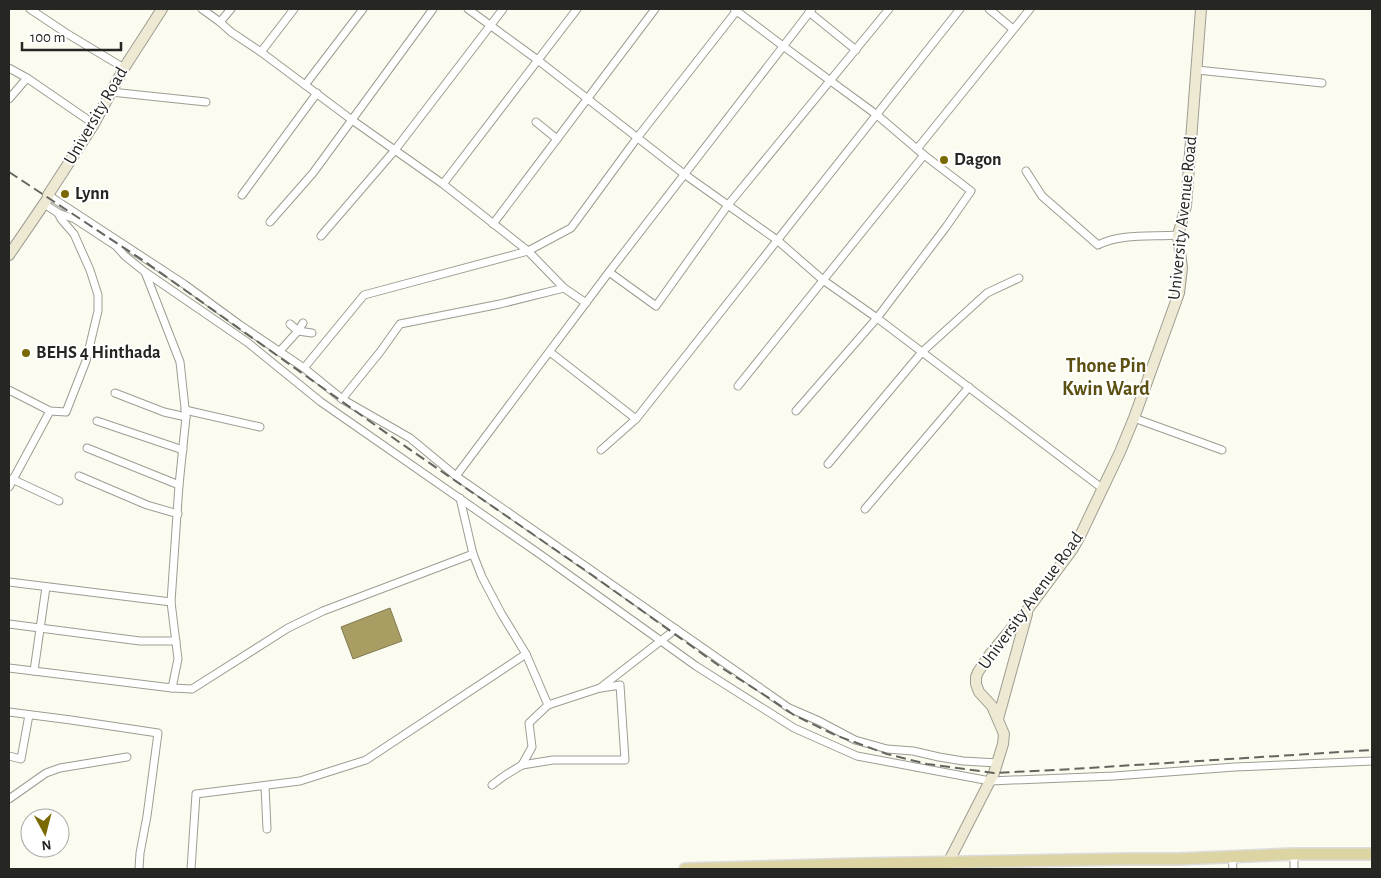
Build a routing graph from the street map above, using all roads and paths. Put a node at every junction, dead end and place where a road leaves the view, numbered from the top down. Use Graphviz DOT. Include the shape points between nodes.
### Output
graph roads {
  1 [pos="30,9"];
  2 [pos="162,9"];
  3 [pos="202,9"];
  4 [pos="231,9"];
  5 [pos="294,9"];
  6 [pos="362,9"];
  7 [pos="434,9"];
  8 [pos="468,9"];
  9 [pos="503,9"];
  10 [pos="577,9"];
  11 [pos="655,9"];
  12 [pos="736,9"];
  13 [pos="889,9"];
  14 [pos="960,9"];
  15 [pos="989,9"];
  16 [pos="1030,9"];
  17 [pos="1201,9"];
  18 [pos="811,10"];
  19 [pos="220,22"];
  20 [pos="490,26"];
  21 [pos="1013,30"];
  22 [pos="782,46"];
  23 [pos="856,50"];
  24 [pos="262,52"];
  25 [pos="539,60"];
  26 [pos="9,68"];
  27 [pos="124,68"];
  28 [pos="1197,70"];
  29 [pos="27,78"];
  30 [pos="831,82"];
  31 [pos="1322,83"];
  32 [pos="305,85"];
  33 [pos="111,92"];
  34 [pos="317,93"];
  35 [pos="9,99"];
  36 [pos="587,99"];
  37 [pos="206,102"];
  38 [pos="876,115"];
  39 [pos="352,120"];
  40 [pos="536,122"];
  41 [pos="94,124"];
  42 [pos="637,138"];
  43 [pos="557,140"];
  44 [pos="395,150"];
  45 [pos="917,150"];
  46 [pos="924,155"];
  47 [pos="1026,171"];
  48 [pos="684,174"];
  49 [pos="443,184"];
  50 [pos="242,195"];
  51 [pos="46,199"];
  52 [pos="728,206"];
  53 [pos="58,213"];
  54 [pos="270,222"];
  55 [pos="493,224"];
  56 [pos="1178,235"];
  57 [pos="322,236"];
  58 [pos="777,240"];
  59 [pos="528,251"];
  60 [pos="9,255"];
  61 [pos="145,272"];
  62 [pos="609,272"];
  63 [pos="1019,278"];
  64 [pos="823,280"];
  65 [pos="564,288"];
  66 [pos="586,304"];
  67 [pos="877,318"];
  68 [pos="303,323"];
  69 [pos="290,324"];
  70 [pos="298,331"];
  71 [pos="312,334"];
  72 [pos="279,352"];
  73 [pos="550,352"];
  74 [pos="922,352"];
  75 [pos="304,368"];
  76 [pos="738,386"];
  77 [pos="969,387"];
  78 [pos="9,390"];
  79 [pos="115,393"];
  80 [pos="342,399"];
  81 [pos="50,411"];
  82 [pos="796,411"];
  83 [pos="186,413"];
  84 [pos="636,418"];
  85 [pos="1134,418"];
  86 [pos="97,421"];
  87 [pos="260,427"];
  88 [pos="86,448"];
  89 [pos="183,450"];
  90 [pos="601,450"];
  91 [pos="1222,450"];
  92 [pos="828,464"];
  93 [pos="79,476"];
  94 [pos="456,476"];
  95 [pos="12,479"];
  96 [pos="179,485"];
  97 [pos="9,487"];
  98 [pos="1103,489"];
  99 [pos="460,498"];
  100 [pos="59,501"];
  101 [pos="865,509"];
  102 [pos="178,514"];
  103 [pos="473,554"];
  104 [pos="9,582"];
  105 [pos="46,587"];
  106 [pos="171,602"];
  107 [pos="1028,609"];
  108 [pos="9,624"];
  109 [pos="39,629"];
  110 [pos="676,630"];
  111 [pos="176,641"];
  112 [pos="661,642"];
  113 [pos="526,654"];
  114 [pos="9,668"];
  115 [pos="34,671"];
  116 [pos="172,688"];
  117 [pos="600,688"];
  118 [pos="548,705"];
  119 [pos="9,712"];
  120 [pos="30,714"];
  121 [pos="998,719"];
  122 [pos="9,756"];
  123 [pos="127,757"];
  124 [pos="1372,761"];
  125 [pos="998,763"];
  126 [pos="522,765"];
  127 [pos="990,781"];
  128 [pos="492,785"];
  129 [pos="265,786"];
  130 [pos="9,799"];
  131 [pos="267,829"];
  132 [pos="1294,854"];
  133 [pos="1372,854"];
  134 [pos="1232,857"];
  135 [pos="1178,864"];
  136 [pos="860,866"];
  137 [pos="948,866"];
  138 [pos="139,869"];
  139 [pos="191,869"];
  140 [pos="685,869"];
  141 [pos="1233,869"];
  142 [pos="1294,869"];
  1 -- 27 [label="street"];
  2 -- 27 [label="main road, University Road"];
  3 -- 19 [label="street"];
  4 -- 19 [label="street"];
  5 -- 24 [label="street"];
  6 -- 32 [label="street"];
  7 -- 39 [label="street"];
  8 -- 20 [label="street"];
  9 -- 20 [label="street"];
  10 -- 25 [label="street"];
  11 -- 36 [label="street"];
  12 -- 22 [label="street"];
  12 -- 42 [label="street"];
  13 -- 23 [label="street"];
  14 -- 38 [label="street"];
  15 -- 21 [label="street"];
  16 -- 21 [label="street"];
  17 -- 28 [label="main road, University Avenue Road"];
  18 -- 22 [label="street"];
  18 -- 23 [label="street"];
  19 -- 24 [label="street"];
  20 -- 25 [label="street"];
  20 -- 44 [label="street"];
  21 -- 45 [label="street"];
  22 -- 30 [label="street"];
  22 -- 48 [label="street"];
  23 -- 30 [label="street"];
  24 -- 32 [label="street"];
  25 -- 36 [label="street"];
  25 -- 49 [label="street"];
  26 -- 29 [label="street"];
  27 -- 33 [label="main road, University Road"];
  28 -- 31 [label="street"];
  28 -- 56 [label="main road, University Avenue Road" via="1186,206"];
  29 -- 35 [label="street"];
  29 -- 41 [label="street"];
  30 -- 38 [label="street"];
  30 -- 52 [label="street"];
  32 -- 34 [label="street"];
  33 -- 37 [label="street"];
  33 -- 41 [label="main road, University Road"];
  34 -- 39 [label="street"];
  34 -- 50 [label="street"];
  36 -- 42 [label="street"];
  36 -- 43 [label="street"];
  38 -- 45 [label="street"];
  38 -- 58 [label="street"];
  39 -- 44 [label="street"];
  39 -- 54 [label="street" via="313,174"];
  40 -- 43 [label="street"];
  41 -- 51 [label="main road, University Road"];
  42 -- 48 [label="street"];
  42 -- 59 [label="street" via="571,228"];
  43 -- 55 [label="street"];
  44 -- 49 [label="street"];
  44 -- 57 [label="street"];
  45 -- 46 [label="street"];
  46 -- 64 [label="street"];
  46 -- 67 [label="street" via="971,191"];
  47 -- 56 [label="street" via="1042,196 1098,245 1121,238"];
  48 -- 52 [label="street"];
  48 -- 62 [label="street"];
  49 -- 55 [label="street"];
  51 -- 53 [label="street"];
  51 -- 60 [label="main road, University Road"];
  51 -- 72 [label="street" via="142,255"];
  52 -- 58 [label="street"];
  52 -- 62 [label="street" via="656,306"];
  53 -- 61 [label="street" via="75,219 116,246"];
  53 -- 81 [label="street" via="74,234 90,270 98,295 98,311 86,361 66,412"];
  55 -- 59 [label="street"];
  56 -- 85 [label="main road, University Avenue Road" via="1182,268 1179,293"];
  58 -- 64 [label="street"];
  58 -- 84 [label="street"];
  59 -- 65 [label="street"];
  59 -- 75 [label="street" via="364,295"];
  61 -- 83 [label="street" via="180,362"];
  61 -- 99 [label="street" via="246,342 321,402"];
  62 -- 66 [label="street"];
  63 -- 74 [label="street" via="987,292"];
  64 -- 67 [label="street"];
  64 -- 76 [label="street"];
  65 -- 66 [label="street"];
  65 -- 80 [label="street" via="400,324"];
  66 -- 73 [label="street"];
  67 -- 74 [label="street"];
  67 -- 82 [label="street"];
  68 -- 70 [label="street"];
  69 -- 70 [label="street"];
  70 -- 71 [label="street"];
  70 -- 72 [label="street"];
  72 -- 75 [label="street"];
  73 -- 84 [label="street"];
  73 -- 94 [label="street"];
  74 -- 77 [label="street"];
  74 -- 92 [label="street"];
  75 -- 80 [label="street"];
  77 -- 98 [label="street"];
  77 -- 101 [label="street"];
  78 -- 81 [label="street"];
  79 -- 83 [label="street" via="164,412"];
  80 -- 94 [label="street" via="410,438"];
  81 -- 95 [label="street"];
  83 -- 87 [label="street"];
  83 -- 89 [label="street"];
  84 -- 90 [label="street"];
  85 -- 91 [label="street"];
  85 -- 98 [label="main road, University Avenue Road"];
  86 -- 89 [label="street"];
  88 -- 96 [label="street"];
  89 -- 96 [label="street"];
  93 -- 102 [label="street" via="147,505"];
  94 -- 110 [label="street"];
  95 -- 97 [label="street"];
  95 -- 100 [label="street"];
  96 -- 102 [label="street"];
  98 -- 107 [label="main road, University Avenue Road" via="1072,550"];
  99 -- 103 [label="street"];
  99 -- 112 [label="street"];
  102 -- 106 [label="street"];
  103 -- 113 [label="street" via="501,613"];
  103 -- 116 [label="street" via="322,611 288,628 192,689"];
  104 -- 105 [label="street"];
  105 -- 106 [label="street"];
  105 -- 109 [label="street"];
  106 -- 111 [label="street"];
  107 -- 121 [label="main road"];
  107 -- 121 [label="main road, University Avenue Road" via="990,654 976,677 979,692 992,706"];
  108 -- 109 [label="street"];
  109 -- 111 [label="street" via="140,641"];
  109 -- 115 [label="street"];
  110 -- 112 [label="street"];
  110 -- 125 [label="street" via="790,708 855,740 939,758"];
  111 -- 116 [label="street" via="178,659"];
  112 -- 117 [label="street"];
  112 -- 127 [label="street" via="794,728 857,756"];
  113 -- 118 [label="street"];
  113 -- 129 [label="street" via="366,760 300,781"];
  114 -- 115 [label="street"];
  115 -- 116 [label="street"];
  117 -- 118 [label="street"];
  117 -- 126 [label="street" via="620,685 625,760 553,760"];
  118 -- 126 [label="street" via="529,723 532,747"];
  119 -- 120 [label="street"];
  120 -- 122 [label="street" via="21,758"];
  120 -- 138 [label="street" via="158,734"];
  121 -- 125 [label="main road, University Avenue Road" via="1004,734"];
  123 -- 130 [label="street" via="53,770"];
  124 -- 127 [label="street"];
  125 -- 127 [label="main road, University Avenue Road"];
  126 -- 128 [label="street"];
  127 -- 137 [label="main road, University Avenue Road"];
  129 -- 131 [label="street"];
  129 -- 139 [label="street" via="196,794"];
  132 -- 133 [label="main road"];
  132 -- 134 [label="main road"];
  132 -- 142 [label="street"];
  134 -- 135 [label="main road"];
  134 -- 141 [label="street"];
  135 -- 137 [label="main road" via="1127,859"];
  136 -- 137 [label="main road"];
  136 -- 140 [label="main road"];
}
